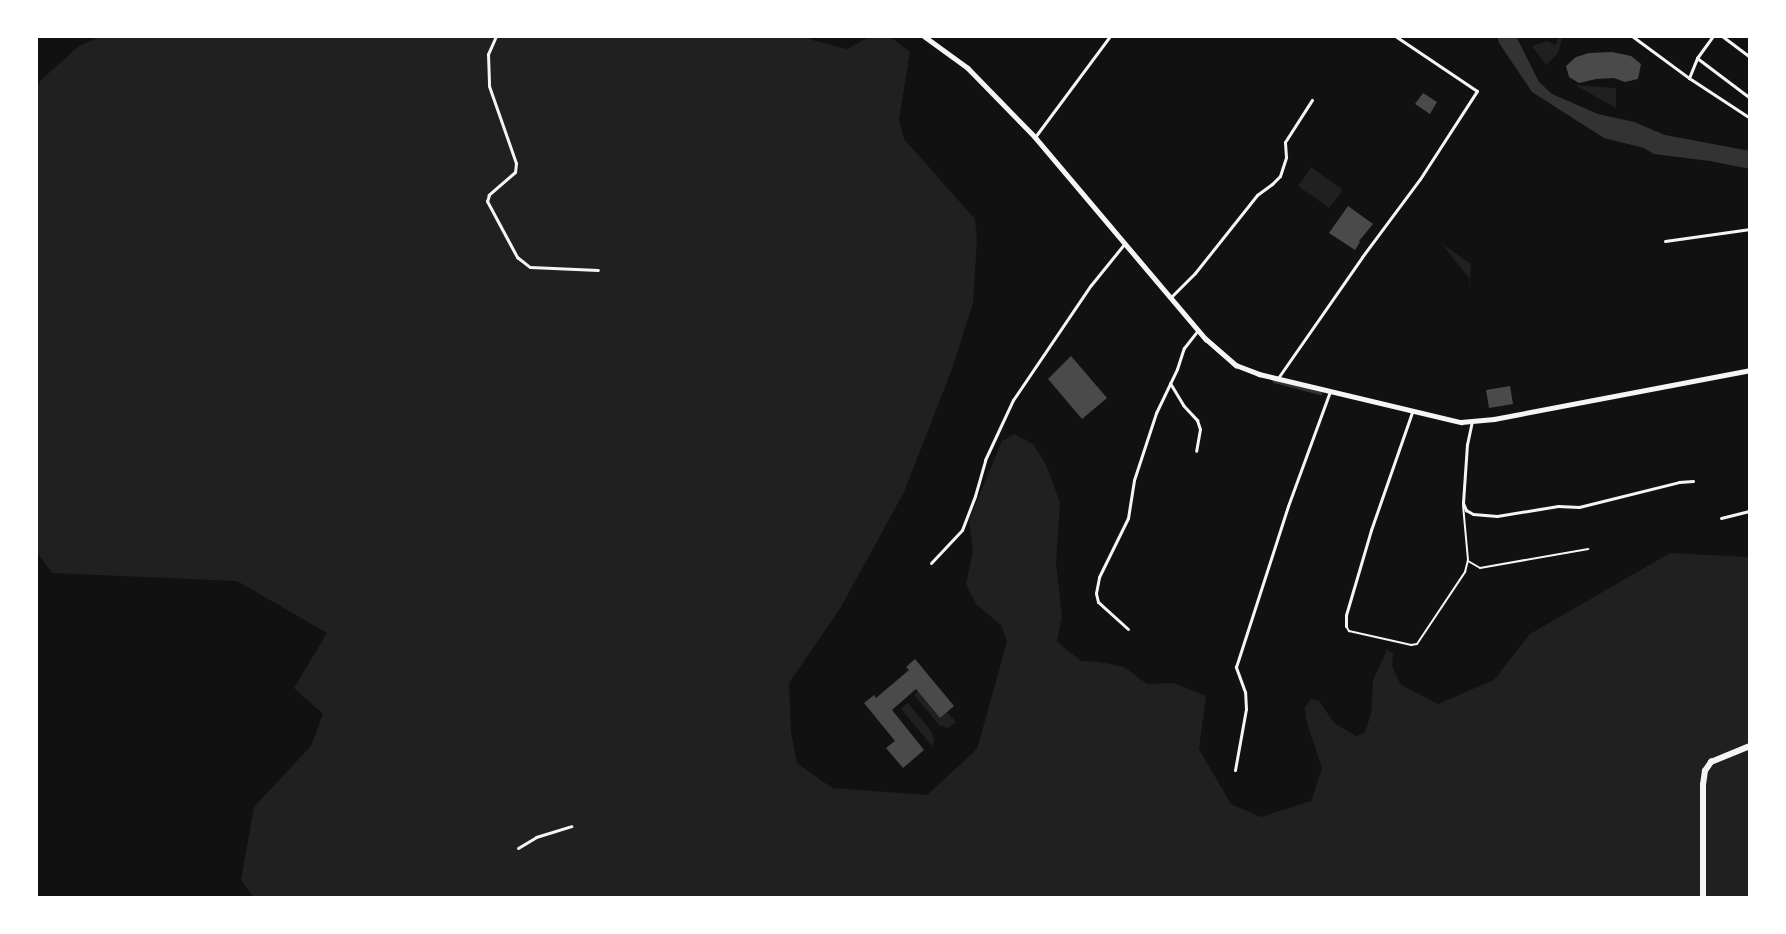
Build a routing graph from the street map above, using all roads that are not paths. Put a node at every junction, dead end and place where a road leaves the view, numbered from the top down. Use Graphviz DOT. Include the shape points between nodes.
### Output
graph roads {
  1 [pos="496,36"];
  2 [pos="924,36"];
  3 [pos="1110,36"];
  4 [pos="1395,36"];
  5 [pos="1632,36"];
  6 [pos="1713,36"];
  7 [pos="1722,36"];
  8 [pos="1750,57"];
  9 [pos="1697,58"];
  10 [pos="1689,78"];
  11 [pos="1750,98"];
  12 [pos="1312,100"];
  13 [pos="1750,118"];
  14 [pos="1035,137"];
  15 [pos="1750,229"];
  16 [pos="1665,241"];
  17 [pos="1125,243"];
  18 [pos="598,270"];
  19 [pos="1171,297"];
  20 [pos="1198,329"];
  21 [pos="1750,370"];
  22 [pos="1278,378"];
  23 [pos="1170,383"];
  24 [pos="1330,391"];
  25 [pos="1412,412"];
  26 [pos="1472,421"];
  27 [pos="1196,451"];
  28 [pos="1693,481"];
  29 [pos="1463,503"];
  30 [pos="1750,511"];
  31 [pos="1722,518"];
  32 [pos="1588,549"];
  33 [pos="1468,560"];
  34 [pos="931,563"];
  35 [pos="1346,626"];
  36 [pos="1128,629"];
  37 [pos="1750,746"];
  38 [pos="1235,770"];
  39 [pos="571,826"];
  40 [pos="518,848"];
  41 [pos="1703,898"];
  1 -- 18 [label="street" via="488,54 489,86 516,163 515,172 487,201 517,257 530,267"];
  2 -- 14 [label="main road" via="968,68"];
  3 -- 14 [label="street"];
  4 -- 22 [label="street" via="1477,91 1420,179"];
  5 -- 10 [label="street"];
  6 -- 9 [label="street"];
  7 -- 8 [label="street"];
  9 -- 10 [label="street"];
  9 -- 11 [label="street"];
  10 -- 13 [label="street"];
  12 -- 19 [label="street" via="1285,142 1286,157 1280,176 1257,195 1195,273"];
  14 -- 17 [label="main road"];
  15 -- 16 [label="street"];
  17 -- 19 [label="main road"];
  17 -- 34 [label="street" via="1091,284 1013,400 985,460 965,523 955,539"];
  19 -- 20 [label="main road"];
  20 -- 22 [label="main road" via="1236,365"];
  20 -- 23 [label="street" via="1184,348"];
  21 -- 26 [label="main road"];
  22 -- 24 [label="main road"];
  23 -- 27 [label="street" via="1183,406 1197,420 1200,429"];
  23 -- 36 [label="street" via="1156,413 1134,480 1128,518 1099,577 1096,593 1098,602"];
  24 -- 25 [label="main road"];
  24 -- 38 [label="street" via="1288,506 1236,667 1245,692 1246,709"];
  25 -- 26 [label="main road" via="1461,422"];
  25 -- 35 [label="street" via="1371,530 1346,615"];
  26 -- 29 [label="street"];
  28 -- 29 [label="street" via="1579,507 1558,506 1497,516 1473,514"];
  29 -- 33 [label="lane"];
  30 -- 31 [label="street"];
  32 -- 33 [label="lane" via="1480,568"];
  33 -- 35 [label="lane" via="1465,572 1417,644 1349,631"];
  37 -- 41 [label="highway" via="1711,762 1705,771"];
  39 -- 40 [label="street" via="536,837"];
}
